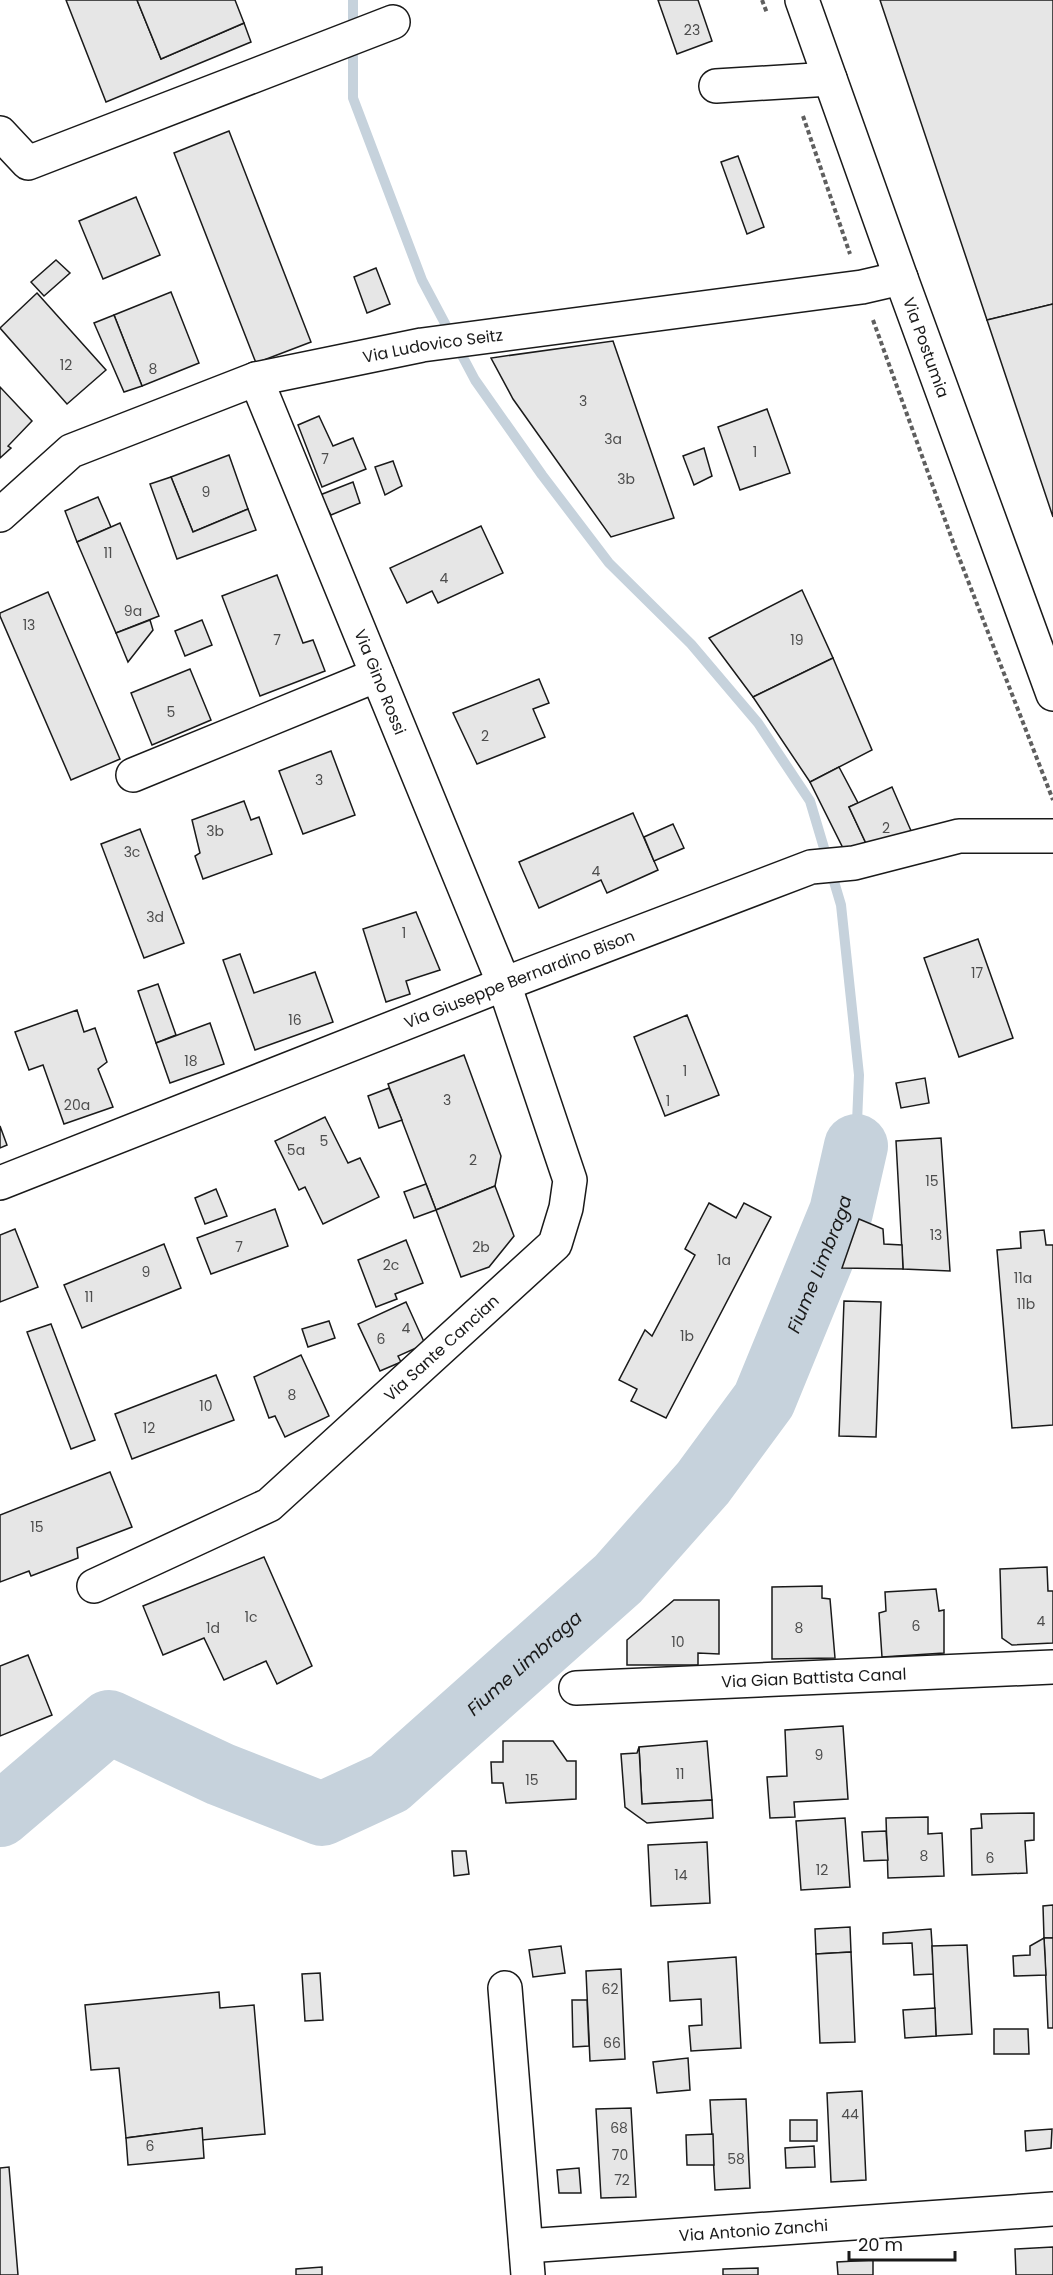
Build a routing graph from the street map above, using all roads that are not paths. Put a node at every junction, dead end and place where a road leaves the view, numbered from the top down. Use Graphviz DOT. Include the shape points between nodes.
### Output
graph roads {
  1 [pos="802,0"];
  2 [pos="393,22"];
  3 [pos="830,79"];
  4 [pos="716,86"];
  5 [pos="0,133"];
  6 [pos="901,278"];
  7 [pos="256,379"];
  8 [pos="0,515"];
  9 [pos="377,675"];
  10 [pos="1053,694"];
  11 [pos="133,776"];
  12 [pos="1053,837"];
  13 [pos="504,984"];
  14 [pos="0,1183"];
  15 [pos="94,1586"];
  16 [pos="1053,1667"];
  17 [pos="576,1688"];
  18 [pos="505,1988"];
  19 [pos="1053,2209"];
  20 [pos="527,2261"];
  1 -- 3 [label="street, Via Postumia"];
  2 -- 5 [label="street" via="28,163"];
  3 -- 4 [label="street"];
  3 -- 6 [label="street, Via Postumia"];
  6 -- 7 [label="street, Via Ludovico Seitz" via="862,287 422,345"];
  6 -- 10 [label="street, Via Postumia"];
  7 -- 8 [label="street, Via Ludovico Seitz" via="71,451"];
  7 -- 9 [label="street, Via Gino Rossi"];
  9 -- 11 [label="street"];
  9 -- 13 [label="street, Via Gino Rossi"];
  12 -- 13 [label="street, Via Giuseppe Bernardino Bison" via="959,836 854,863 811,867"];
  13 -- 14 [label="street, Via Giuseppe Bernardino Bison"];
  13 -- 15 [label="street, Via Sante Cancian" via="570,1180 555,1245 269,1504"];
  16 -- 17 [label="street, Via Gian Battista Canal"];
  18 -- 20 [label="street, Via Antonio Zanchi"];
  19 -- 20 [label="street, Via Antonio Zanchi"];
}
